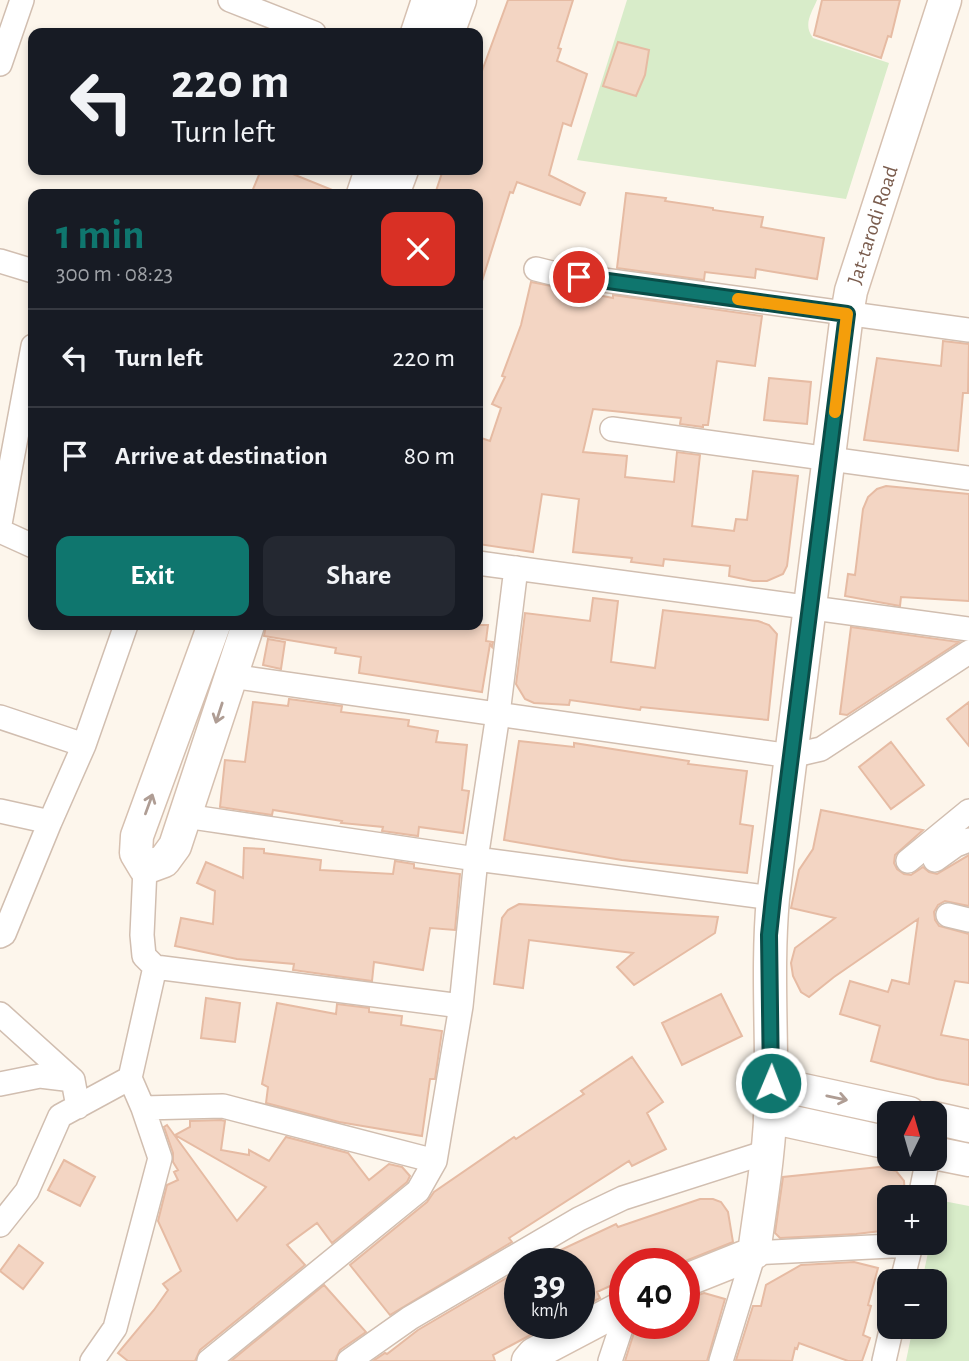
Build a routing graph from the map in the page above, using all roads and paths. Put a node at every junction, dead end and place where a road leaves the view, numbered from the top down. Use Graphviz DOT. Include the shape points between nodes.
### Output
graph roads {
  1 [pos="22,0"];
  2 [pos="230,0"];
  3 [pos="428,0"];
  4 [pos="460,0"];
  5 [pos="945,0"];
  6 [pos="301,28"];
  7 [pos="419,28"];
  8 [pos="450,28"];
  9 [pos="0,64"];
  10 [pos="0,261"];
  11 [pos="536,268"];
  12 [pos="28,269"];
  13 [pos="847,314"];
  14 [pos="969,330"];
  15 [pos="28,373"];
  16 [pos="612,429"];
  17 [pos="829,458"];
  18 [pos="969,478"];
  19 [pos="0,524"];
  20 [pos="0,531"];
  21 [pos="28,544"];
  22 [pos="483,564"];
  23 [pos="516,568"];
  24 [pos="811,606"];
  25 [pos="969,629"];
  26 [pos="124,630"];
  27 [pos="212,630"];
  28 [pos="246,630"];
  29 [pos="969,652"];
  30 [pos="231,676"];
  31 [pos="498,715"];
  32 [pos="0,717"];
  33 [pos="84,745"];
  34 [pos="791,756"];
  35 [pos="0,811"];
  36 [pos="969,811"];
  37 [pos="185,816"];
  38 [pos="50,822"];
  39 [pos="969,840"];
  40 [pos="476,859"];
  41 [pos="935,860"];
  42 [pos="908,861"];
  43 [pos="145,868"];
  44 [pos="773,898"];
  45 [pos="0,936"];
  46 [pos="155,967"];
  47 [pos="461,1006"];
  48 [pos="0,1014"];
  49 [pos="130,1078"];
  50 [pos="73,1080"];
  51 [pos="0,1084"];
  52 [pos="770,1100"];
  53 [pos="78,1107"];
  54 [pos="143,1108"];
  55 [pos="877,1110"];
  56 [pos="947,1121"];
  57 [pos="969,1126"];
  58 [pos="877,1139"];
  59 [pos="767,1152"];
  60 [pos="947,1156"];
  61 [pos="969,1160"];
  62 [pos="435,1161"];
  63 [pos="0,1225"];
  64 [pos="877,1246"];
  65 [pos="754,1253"];
  66 [pos="700,1275"];
  67 [pos="609,1314"];
  68 [pos="617,1339"];
  69 [pos="889,1339"];
  70 [pos="92,1361"];
  71 [pos="209,1361"];
  72 [pos="349,1361"];
  73 [pos="528,1361"];
  74 [pos="610,1361"];
  75 [pos="721,1361"];
  76 [pos="884,1361"];
  1 -- 9 [label="street"];
  2 -- 6 [label="street"];
  3 -- 7 [label="street"];
  4 -- 8 [label="street"];
  5 -- 13 [label="street, Jat-tarodi Road"];
  10 -- 12 [label="street"];
  11 -- 13 [label="street" via="552,274"];
  13 -- 14 [label="street"];
  13 -- 17 [label="street, Jat-tarodi Road"];
  15 -- 19 [label="street"];
  16 -- 17 [label="street"];
  17 -- 18 [label="street"];
  17 -- 24 [label="street, Jat-tarodi Road"];
  20 -- 21 [label="street"];
  22 -- 23 [label="street"];
  23 -- 24 [label="street"];
  23 -- 31 [label="street"];
  24 -- 25 [label="street"];
  24 -- 34 [label="street, Jat-tarodi Road"];
  26 -- 33 [label="street"];
  43 -- 27 [label="street, one-way" via="136,853 137,836"];
  28 -- 30 [label="street"];
  29 -- 34 [label="street" via="821,748"];
  30 -- 31 [label="street"];
  30 -- 37 [label="street, one-way"];
  31 -- 34 [label="street"];
  31 -- 40 [label="street"];
  32 -- 33 [label="street"];
  33 -- 38 [label="street"];
  34 -- 44 [label="street, Jat-tarodi Road"];
  35 -- 38 [label="street"];
  36 -- 42 [label="street"];
  37 -- 40 [label="street"];
  37 -- 43 [label="street" via="175,846 164,861"];
  38 -- 45 [label="street"];
  39 -- 41 [label="street"];
  40 -- 44 [label="street"];
  40 -- 47 [label="street"];
  43 -- 46 [label="street" via="144,956"];
  44 -- 52 [label="street, Jat-tarodi Road"];
  46 -- 47 [label="street"];
  46 -- 49 [label="street"];
  47 -- 62 [label="street"];
  48 -- 50 [label="street"];
  49 -- 53 [label="street"];
  49 -- 54 [label="street"];
  50 -- 51 [label="street" via="40,1076"];
  50 -- 53 [label="street"];
  52 -- 55 [label="street, one-way"];
  52 -- 58 [label="street"];
  52 -- 59 [label="street, Jat-tarodi Road"];
  53 -- 63 [label="street" via="60,1116 27,1191"];
  54 -- 62 [label="street" via="223,1106"];
  54 -- 70 [label="street" via="160,1157 115,1328"];
  56 -- 57 [label="street"];
  59 -- 65 [label="street, Jat-tarodi Road"];
  59 -- 72 [label="street" via="623,1198 579,1219 410,1318"];
  60 -- 61 [label="street"];
  62 -- 71 [label="street" via="418,1191"];
  64 -- 65 [label="street"];
  65 -- 66 [label="street"];
  65 -- 75 [label="street"];
  67 -- 73 [label="street"];
  68 -- 74 [label="street"];
  69 -- 76 [label="street"];
}
